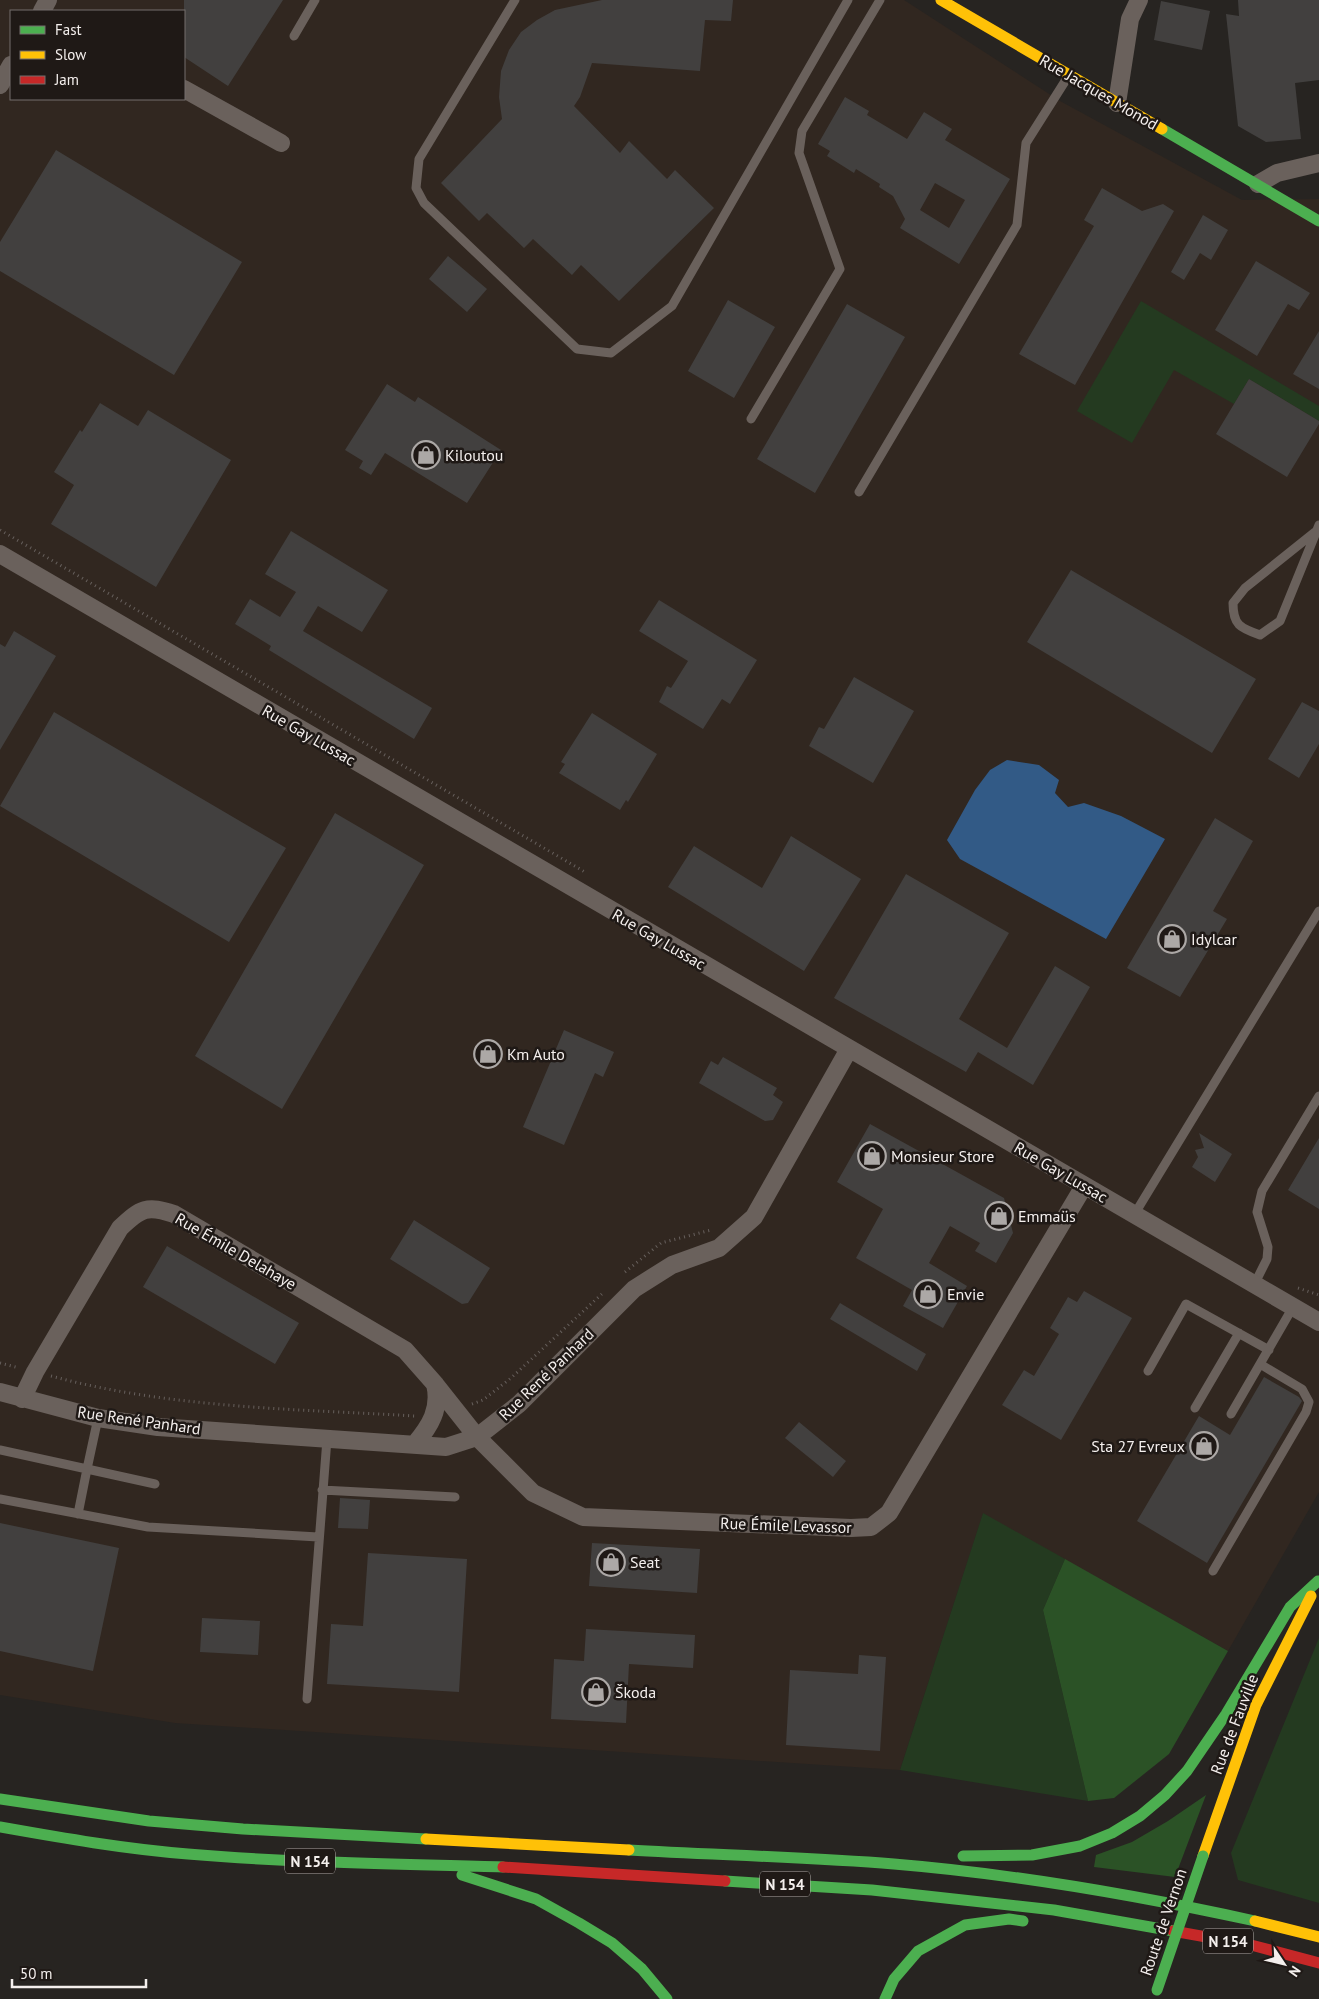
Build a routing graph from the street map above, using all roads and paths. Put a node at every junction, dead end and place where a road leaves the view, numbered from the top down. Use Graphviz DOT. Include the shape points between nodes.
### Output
graph roads {
  1 [pos="315,0"];
  2 [pos="515,0"];
  3 [pos="848,0"];
  4 [pos="880,0"];
  5 [pos="941,0"];
  6 [pos="1139,0"];
  7 [pos="294,36"];
  8 [pos="10,67"];
  9 [pos="1069,74"];
  10 [pos="0,84"];
  11 [pos="185,90"];
  12 [pos="1117,103"];
  13 [pos="280,143"];
  14 [pos="1319,163"];
  15 [pos="1258,184"];
  16 [pos="1319,221"];
  17 [pos="751,418"];
  18 [pos="859,492"];
  19 [pos="1317,529"];
  20 [pos="0,554"];
  21 [pos="1319,911"];
  22 [pos="849,1049"];
  23 [pos="1319,1096"];
  24 [pos="1084,1186"];
  25 [pos="1134,1215"];
  26 [pos="713,1230"];
  27 [pos="618,1278"];
  28 [pos="1254,1285"];
  29 [pos="604,1291"];
  30 [pos="1293,1307"];
  31 [pos="1319,1322"];
  32 [pos="1239,1333"];
  33 [pos="1268,1350"];
  34 [pos="0,1362"];
  35 [pos="1260,1364"];
  36 [pos="1148,1371"];
  37 [pos="35,1372"];
  38 [pos="435,1384"];
  39 [pos="0,1392"];
  40 [pos="22,1399"];
  41 [pos="1195,1408"];
  42 [pos="455,1410"];
  43 [pos="435,1413"];
  44 [pos="1231,1414"];
  45 [pos="98,1418"];
  46 [pos="477,1437"];
  47 [pos="327,1439"];
  48 [pos="414,1444"];
  49 [pos="0,1450"];
  50 [pos="86,1469"];
  51 [pos="155,1484"];
  52 [pos="322,1490"];
  53 [pos="455,1497"];
  54 [pos="0,1498"];
  55 [pos="78,1514"];
  56 [pos="318,1537"];
  57 [pos="1213,1571"];
  58 [pos="1319,1580"];
  59 [pos="307,1699"];
  60 [pos="0,1799"];
  61 [pos="0,1827"];
  62 [pos="954,1855"];
  63 [pos="936,1856"];
  64 [pos="1203,1856"];
  65 [pos="894,1864"];
  66 [pos="432,1866"];
  67 [pos="1038,1922"];
  68 [pos="1067,1924"];
  69 [pos="1135,1924"];
  70 [pos="1319,1937"];
  71 [pos="1319,1964"];
  72 [pos="1156,1994"];
  73 [pos="667,1999"];
  74 [pos="885,1999"];
  1 -- 7 [label="lane"];
  2 -- 3 [label="lane" via="419,159 416,188 424,203 577,350 611,353 672,306"];
  4 -- 17 [label="lane" via="802,131 799,153 840,269"];
  5 -- 9 [label="main road, Rue Jacques Monod"];
  6 -- 12 [label="street" via="1130,19"];
  8 -- 10 [label="street"];
  9 -- 12 [label="main road, Rue Jacques Monod"];
  9 -- 18 [label="lane" via="1026,143 1017,226"];
  11 -- 13 [label="street"];
  12 -- 15 [label="main road, Rue Jacques Monod"];
  14 -- 15 [label="street" via="1277,172"];
  15 -- 16 [label="main road, Rue Jacques Monod"];
  19 -- 19 [label="lane" via="1245,588 1232,603 1233,617 1243,630 1260,634 1280,621"];
  20 -- 22 [label="street, Rue Gay Lussac"];
  21 -- 25 [label="lane"];
  22 -- 24 [label="street, Rue Gay Lussac"];
  22 -- 46 [label="street, Rue René Panhard" via="754,1217 719,1248 672,1265 634,1289 519,1404"];
  23 -- 28 [label="lane" via="1262,1191 1257,1212 1268,1253"];
  24 -- 25 [label="street, Rue Gay Lussac"];
  24 -- 46 [label="street, Rue Émile Levassor" via="889,1513 871,1527 583,1517 533,1493"];
  25 -- 28 [label="street, Rue Gay Lussac"];
  26 -- 27 [label="path" via="661,1243"];
  28 -- 30 [label="street, Rue Gay Lussac"];
  29 -- 42 [label="path" via="511,1378 483,1400"];
  30 -- 31 [label="street, Rue Gay Lussac"];
  30 -- 33 [label="lane"];
  32 -- 33 [label="lane"];
  32 -- 36 [label="lane" via="1186,1304"];
  32 -- 41 [label="lane"];
  33 -- 35 [label="lane"];
  34 -- 37 [label="path"];
  35 -- 44 [label="lane"];
  35 -- 57 [label="lane" via="1302,1389 1309,1402"];
  37 -- 38 [label="street, Rue Émile Delahaye" via="120,1228 135,1214 156,1208 174,1214 405,1350"];
  37 -- 40 [label="street, Rue Émile Delahaye"];
  37 -- 43 [label="path" via="79,1384 193,1403 419,1416"];
  38 -- 42 [label="street, Rue Émile Delahaye"];
  38 -- 43 [label="street" via="438,1395"];
  39 -- 40 [label="street, Rue René Panhard"];
  40 -- 45 [label="street, Rue René Panhard"];
  42 -- 46 [label="street, Rue Émile Delahaye"];
  43 -- 48 [label="street"];
  45 -- 47 [label="street, Rue René Panhard"];
  45 -- 50 [label="lane"];
  46 -- 48 [label="street, Rue René Panhard" via="446,1447"];
  47 -- 48 [label="street, Rue René Panhard"];
  47 -- 52 [label="lane"];
  49 -- 50 [label="lane"];
  50 -- 51 [label="lane"];
  50 -- 55 [label="lane"];
  52 -- 53 [label="lane"];
  52 -- 56 [label="lane"];
  54 -- 55 [label="lane"];
  55 -- 56 [label="lane" via="148,1528"];
  56 -- 59 [label="lane"];
  58 -- 62 [label="main road" via="1294,1601 1202,1753 1181,1779 1134,1822 1081,1846 1042,1855"];
  58 -- 64 [label="main road, Rue de Fauville" via="1256,1705"];
  60 -- 65 [label="main road, N 154" via="149,1821 243,1829"];
  61 -- 66 [label="main road, N 154" via="188,1854"];
  63 -- 65 [label="main road"];
  64 -- 72 [label="main road, Route de Vernon, bridge"];
  65 -- 70 [label="main road, N 154" via="1153,1899"];
  66 -- 69 [label="main road, N 154" via="872,1890 1054,1910"];
  66 -- 73 [label="main road" via="536,1899 579,1923 612,1943 642,1969"];
  67 -- 74 [label="main road" via="1009,1919 965,1925 918,1951 894,1979"];
  68 -- 69 [label="main road"];
  69 -- 71 [label="main road, N 154" via="1251,1945"];
}
